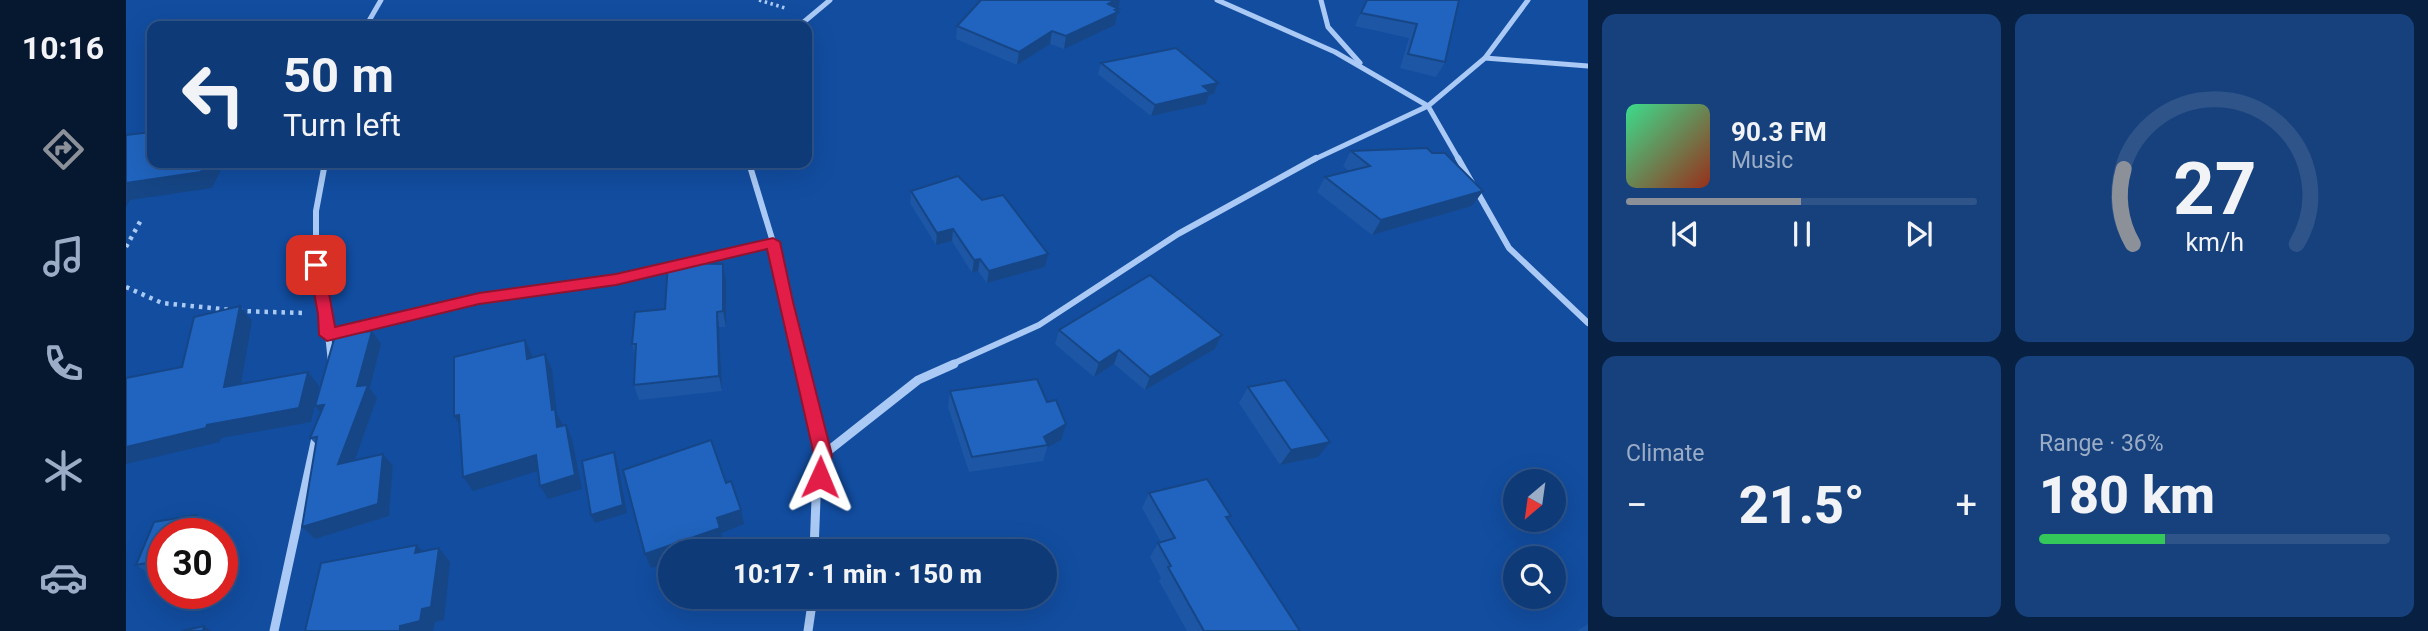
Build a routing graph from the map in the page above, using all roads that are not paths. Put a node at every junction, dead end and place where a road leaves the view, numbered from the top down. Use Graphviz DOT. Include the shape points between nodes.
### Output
graph roads {
  1 [pos="381,0"];
  2 [pos="830,0"];
  3 [pos="1217,0"];
  4 [pos="1321,0"];
  5 [pos="1528,0"];
  6 [pos="369,21"];
  7 [pos="805,21"];
  8 [pos="1485,58"];
  9 [pos="1588,66"];
  10 [pos="1368,71"];
  11 [pos="1428,106"];
  12 [pos="324,168"];
  13 [pos="751,168"];
  14 [pos="773,242"];
  15 [pos="1588,323"];
  16 [pos="327,335"];
  17 [pos="331,366"];
  18 [pos="320,419"];
  19 [pos="823,455"];
  20 [pos="814,539"];
  21 [pos="811,609"];
  22 [pos="274,631"];
  23 [pos="808,631"];
  1 -- 6 [label="street"];
  2 -- 7 [label="street"];
  3 -- 10 [label="street"];
  4 -- 10 [label="street" via="1328,27"];
  5 -- 8 [label="street"];
  8 -- 9 [label="street"];
  8 -- 11 [label="street"];
  10 -- 11 [label="street"];
  11 -- 15 [label="street" via="1509,248"];
  11 -- 19 [label="street" via="1265,185 1178,234 1039,325 918,380"];
  12 -- 16 [label="street" via="316,211 316,265"];
  13 -- 14 [label="street"];
  14 -- 16 [label="street" via="616,280 479,299"];
  14 -- 19 [label="street"];
  16 -- 17 [label="street"];
  18 -- 22 [label="street"];
  19 -- 20 [label="street"];
  21 -- 23 [label="street"];
}
